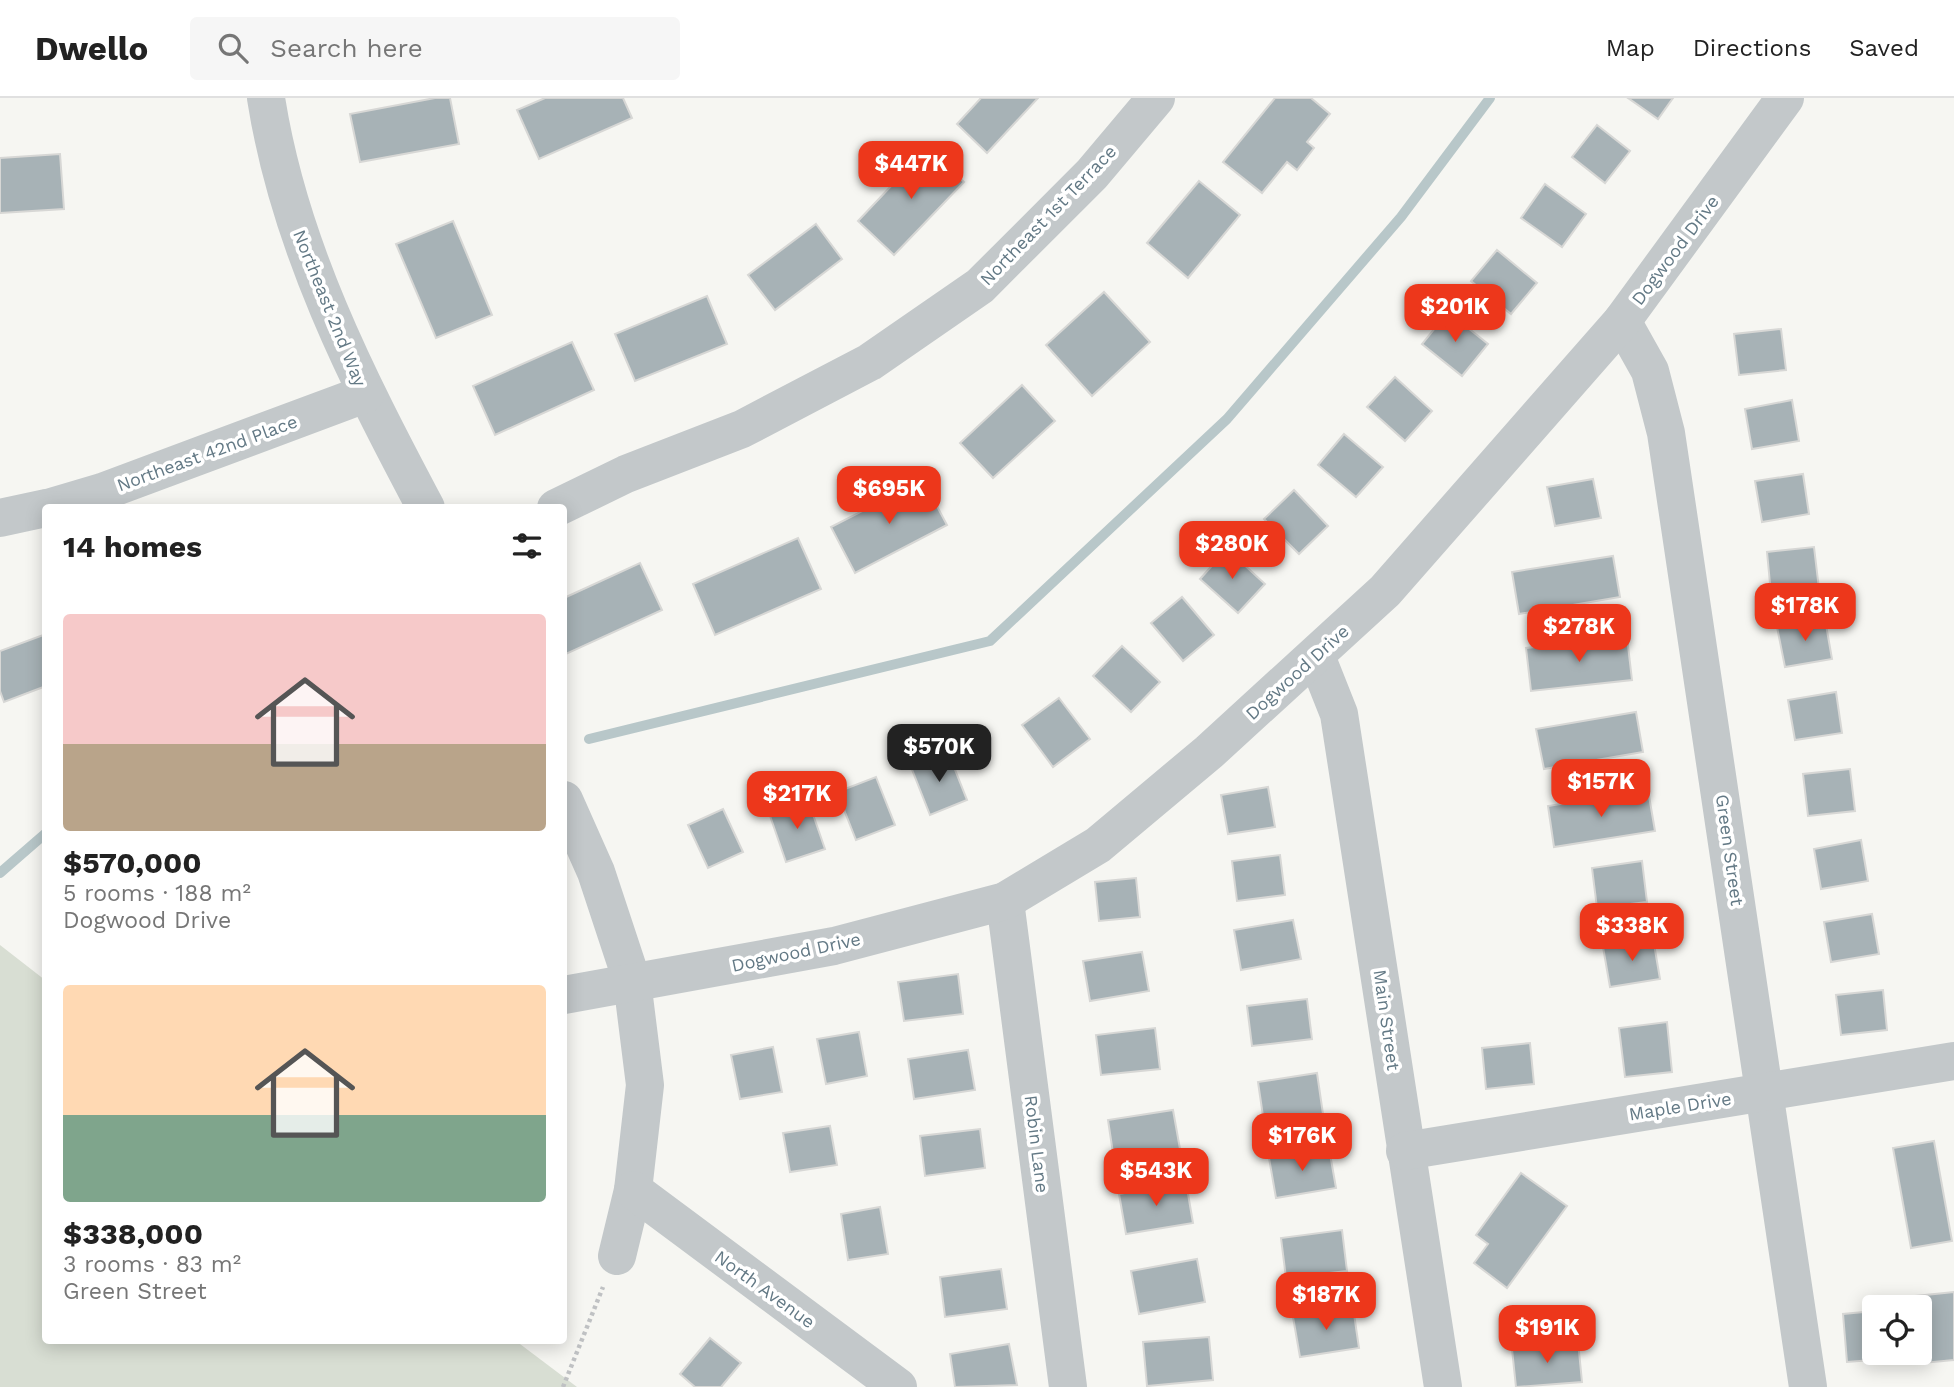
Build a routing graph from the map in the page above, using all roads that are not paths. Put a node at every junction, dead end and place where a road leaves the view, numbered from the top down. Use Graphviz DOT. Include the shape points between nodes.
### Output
graph roads {
  1 [pos="266,98"];
  2 [pos="1156,98"];
  3 [pos="1785,98"];
  4 [pos="1622,321"];
  5 [pos="365,394"];
  6 [pos="61,504"];
  7 [pos="424,504"];
  8 [pos="564,504"];
  9 [pos="42,509"];
  10 [pos="0,518"];
  11 [pos="1316,656"];
  12 [pos="567,807"];
  13 [pos="1005,901"];
  14 [pos="632,981"];
  15 [pos="567,994"];
  16 [pos="1954,1061"];
  17 [pos="1764,1092"];
  18 [pos="1405,1151"];
  19 [pos="633,1191"];
  20 [pos="612,1266"];
  21 [pos="898,1387"];
  22 [pos="1068,1387"];
  23 [pos="1443,1387"];
  24 [pos="1808,1387"];
  1 -- 5 [label="street, Northeast 2nd Way" via="293,215"];
  2 -- 8 [label="street, Northeast 1st Terrace" via="1092,174 980,286 892,347 743,429 626,474"];
  3 -- 4 [label="street, Dogwood Drive"];
  4 -- 11 [label="street, Dogwood Drive" via="1385,591"];
  4 -- 17 [label="street, Green Street" via="1650,371 1666,433"];
  5 -- 6 [label="street, Northeast 42nd Place"];
  5 -- 7 [label="street, Northeast 2nd Way"];
  9 -- 10 [label="street, Northeast 42nd Place"];
  11 -- 13 [label="street, Dogwood Drive" via="1098,845"];
  11 -- 18 [label="street, Main Street" via="1339,714"];
  12 -- 14 [label="street" via="596,872"];
  13 -- 14 [label="street, Dogwood Drive" via="834,946"];
  13 -- 22 [label="street, Robin Lane"];
  14 -- 15 [label="street, Dogwood Drive"];
  14 -- 19 [label="street" via="645,1085"];
  16 -- 17 [label="street, Maple Drive"];
  17 -- 18 [label="street, Maple Drive"];
  17 -- 24 [label="street, Green Street"];
  18 -- 23 [label="street, Main Street"];
  19 -- 20 [label="street"];
  19 -- 21 [label="street, North Avenue"];
}
